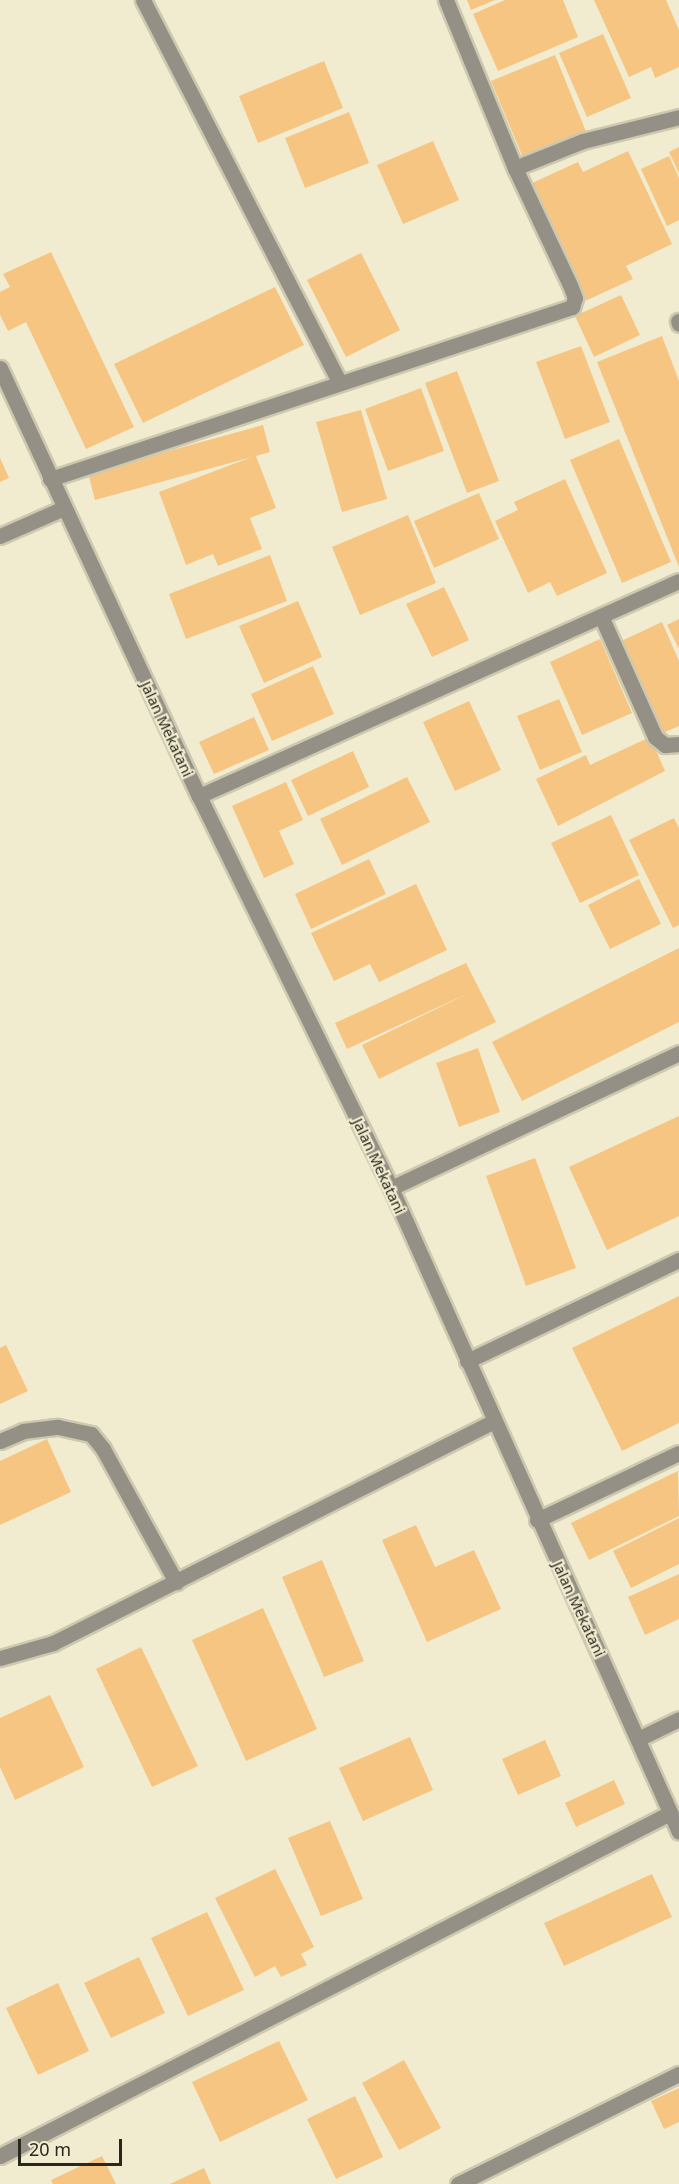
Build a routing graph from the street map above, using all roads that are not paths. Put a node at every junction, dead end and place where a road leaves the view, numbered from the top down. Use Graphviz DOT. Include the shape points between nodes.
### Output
graph roads {
  1 [pos="144,0"];
  2 [pos="446,0"];
  3 [pos="679,117"];
  4 [pos="515,168"];
  5 [pos="0,368"];
  6 [pos="339,382"];
  7 [pos="50,479"];
  8 [pos="64,508"];
  9 [pos="0,536"];
  10 [pos="679,581"];
  11 [pos="601,616"];
  12 [pos="679,744"];
  13 [pos="199,796"];
  14 [pos="679,1053"];
  15 [pos="391,1188"];
  16 [pos="679,1260"];
  17 [pos="467,1361"];
  18 [pos="494,1421"];
  19 [pos="0,1441"];
  20 [pos="679,1453"];
  21 [pos="537,1520"];
  22 [pos="176,1582"];
  23 [pos="0,1658"];
  24 [pos="679,1719"];
  25 [pos="640,1738"];
  26 [pos="670,1813"];
  27 [pos="679,1832"];
  28 [pos="679,2074"];
  29 [pos="0,2156"];
  30 [pos="458,2184"];
  1 -- 6 [label="street"];
  2 -- 4 [label="street"];
  3 -- 4 [label="street" via="583,141"];
  4 -- 6 [label="street" via="570,285 575,298 572,308"];
  5 -- 7 [label="street, Jalan Mekatani"];
  6 -- 7 [label="street"];
  7 -- 8 [label="street, Jalan Mekatani"];
  8 -- 9 [label="street"];
  8 -- 13 [label="street, Jalan Mekatani"];
  10 -- 11 [label="street"];
  11 -- 12 [label="street" via="656,737 665,745"];
  11 -- 13 [label="street"];
  13 -- 15 [label="street, Jalan Mekatani"];
  14 -- 15 [label="street"];
  15 -- 17 [label="street, Jalan Mekatani"];
  16 -- 17 [label="street"];
  17 -- 18 [label="street, Jalan Mekatani"];
  18 -- 21 [label="street, Jalan Mekatani"];
  18 -- 22 [label="street"];
  19 -- 22 [label="street" via="23,1431 58,1427 91,1434"];
  20 -- 21 [label="street"];
  21 -- 25 [label="street, Jalan Mekatani"];
  22 -- 23 [label="street" via="53,1643"];
  24 -- 25 [label="street"];
  25 -- 26 [label="street, Jalan Mekatani"];
  26 -- 27 [label="street, Jalan Mekatani"];
  26 -- 29 [label="street"];
  28 -- 30 [label="street"];
}
